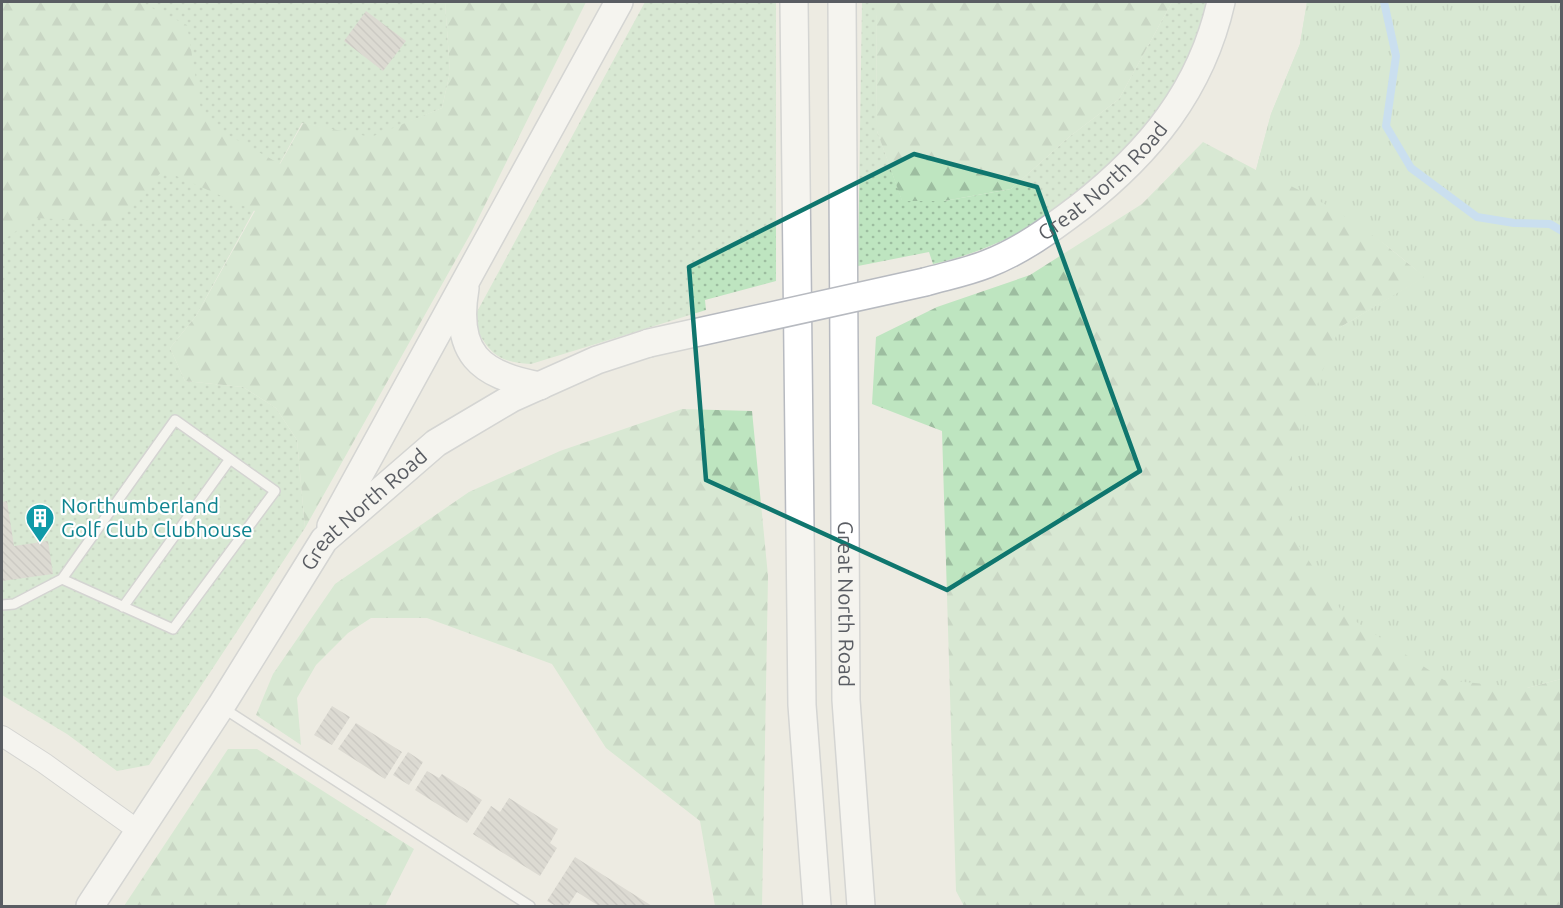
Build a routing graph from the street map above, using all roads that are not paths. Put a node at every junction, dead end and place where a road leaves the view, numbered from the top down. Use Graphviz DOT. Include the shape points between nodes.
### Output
graph roads {
  1 [pos="619,2"];
  2 [pos="794,2"];
  3 [pos="842,2"];
  4 [pos="1221,2"];
  5 [pos="468,273"];
  6 [pos="540,386"];
  7 [pos="230,459"];
  8 [pos="324,540"];
  9 [pos="62,579"];
  10 [pos="2,605"];
  11 [pos="123,606"];
  12 [pos="221,706"];
  13 [pos="2,736"];
  14 [pos="139,831"];
  15 [pos="523,905"];
  16 [pos="90,906"];
  17 [pos="817,906"];
  18 [pos="861,906"];
  1 -- 5 [label="main road"];
  2 -- 17 [label="main road, Great North Road" via="802,705"];
  3 -- 18 [label="main road, Great North Road" via="846,700"];
  4 -- 6 [label="main road, Great North Road, bridge" via="1188,90 1162,129 1119,177 1046,234 987,264 926,282 648,343 597,360"];
  5 -- 6 [label="main road" via="462,323 470,350 486,369 511,381"];
  5 -- 8 [label="main road"];
  6 -- 8 [label="main road, Great North Road" via="436,443"];
  7 -- 9 [label="lane" via="175,420"];
  7 -- 11 [label="lane"];
  7 -- 11 [label="lane" via="275,491 173,629"];
  8 -- 12 [label="main road, Great North Road"];
  9 -- 10 [label="lane" via="14,604"];
  9 -- 11 [label="lane"];
  12 -- 14 [label="main road, Great North Road"];
  12 -- 15 [label="lane"];
  13 -- 14 [label="street"];
  14 -- 16 [label="main road, Great North Road"];
}
